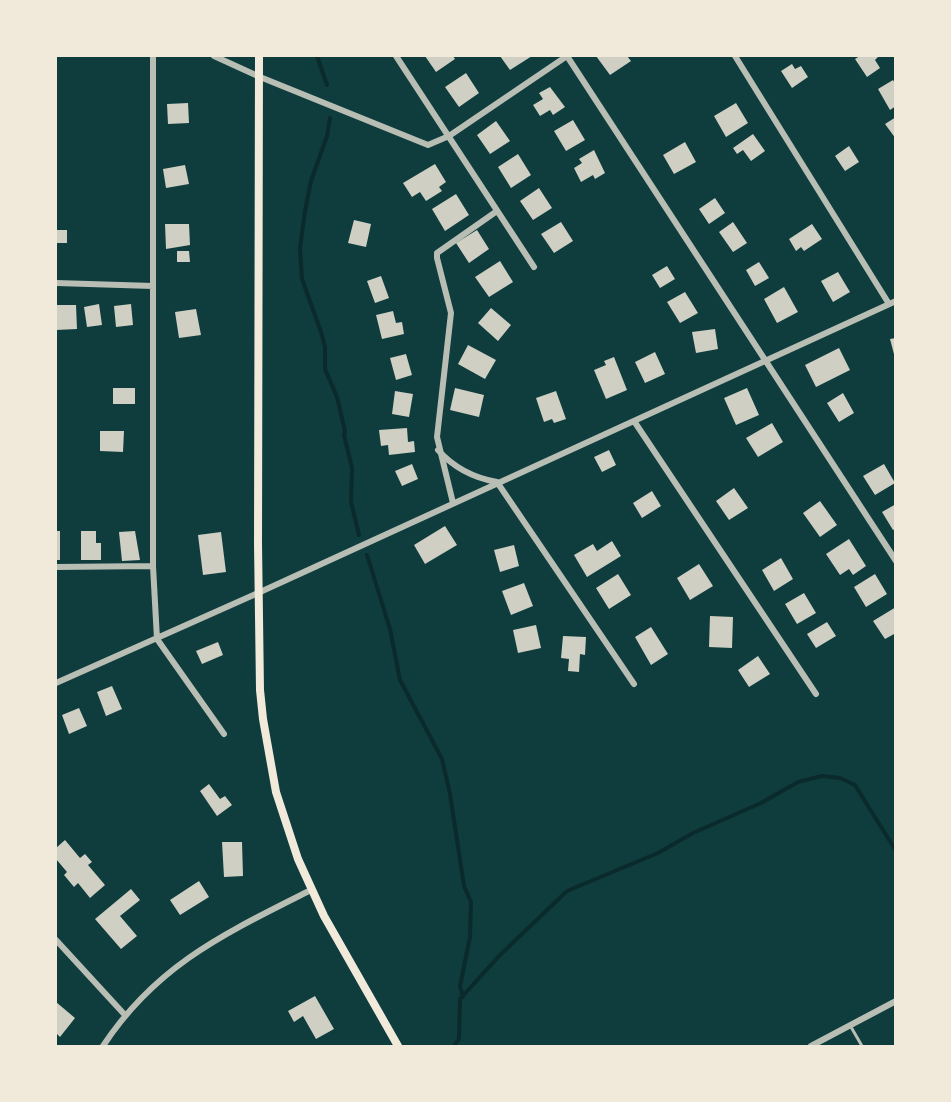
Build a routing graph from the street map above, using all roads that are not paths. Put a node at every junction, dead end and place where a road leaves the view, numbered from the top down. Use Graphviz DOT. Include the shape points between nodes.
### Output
graph roads {
  1 [pos="153,56"];
  2 [pos="214,56"];
  3 [pos="259,56"];
  4 [pos="396,56"];
  5 [pos="567,56"];
  6 [pos="735,56"];
  7 [pos="260,77"];
  8 [pos="449,136"];
  9 [pos="498,211"];
  10 [pos="534,267"];
  11 [pos="56,283"];
  12 [pos="153,286"];
  13 [pos="892,302"];
  14 [pos="765,363"];
  15 [pos="634,421"];
  16 [pos="438,449"];
  17 [pos="497,482"];
  18 [pos="453,503"];
  19 [pos="896,561"];
  20 [pos="153,566"];
  21 [pos="56,567"];
  22 [pos="258,593"];
  23 [pos="157,639"];
  24 [pos="56,683"];
  25 [pos="634,684"];
  26 [pos="816,694"];
  27 [pos="224,734"];
  28 [pos="311,890"];
  29 [pos="56,940"];
  30 [pos="896,1001"];
  31 [pos="124,1014"];
  32 [pos="851,1025"];
  33 [pos="103,1047"];
  34 [pos="398,1047"];
  35 [pos="811,1047"];
  36 [pos="862,1047"];
  1 -- 12 [label="street"];
  2 -- 7 [label="street"];
  3 -- 7 [label="main road"];
  4 -- 8 [label="street"];
  5 -- 8 [label="street"];
  5 -- 14 [label="street"];
  6 -- 13 [label="street"];
  7 -- 8 [label="street" via="422,144 434,145"];
  7 -- 22 [label="main road"];
  8 -- 9 [label="street"];
  9 -- 10 [label="street"];
  9 -- 16 [label="street" via="437,253 451,313 437,421"];
  11 -- 12 [label="street"];
  12 -- 20 [label="street"];
  13 -- 14 [label="street"];
  14 -- 15 [label="street"];
  14 -- 19 [label="street"];
  15 -- 17 [label="street"];
  15 -- 26 [label="street"];
  16 -- 17 [label="street" via="462,470"];
  16 -- 18 [label="street"];
  17 -- 18 [label="street"];
  17 -- 25 [label="street"];
  18 -- 22 [label="street"];
  20 -- 21 [label="street"];
  20 -- 23 [label="street"];
  22 -- 23 [label="street"];
  22 -- 28 [label="main road" via="260,690 268,751 285,823"];
  23 -- 24 [label="street"];
  23 -- 27 [label="street"];
  28 -- 31 [label="street" via="198,949"];
  28 -- 34 [label="main road"];
  29 -- 31 [label="street"];
  30 -- 32 [label="street"];
  31 -- 33 [label="street"];
  32 -- 35 [label="street"];
  32 -- 36 [label="lane"];
}
